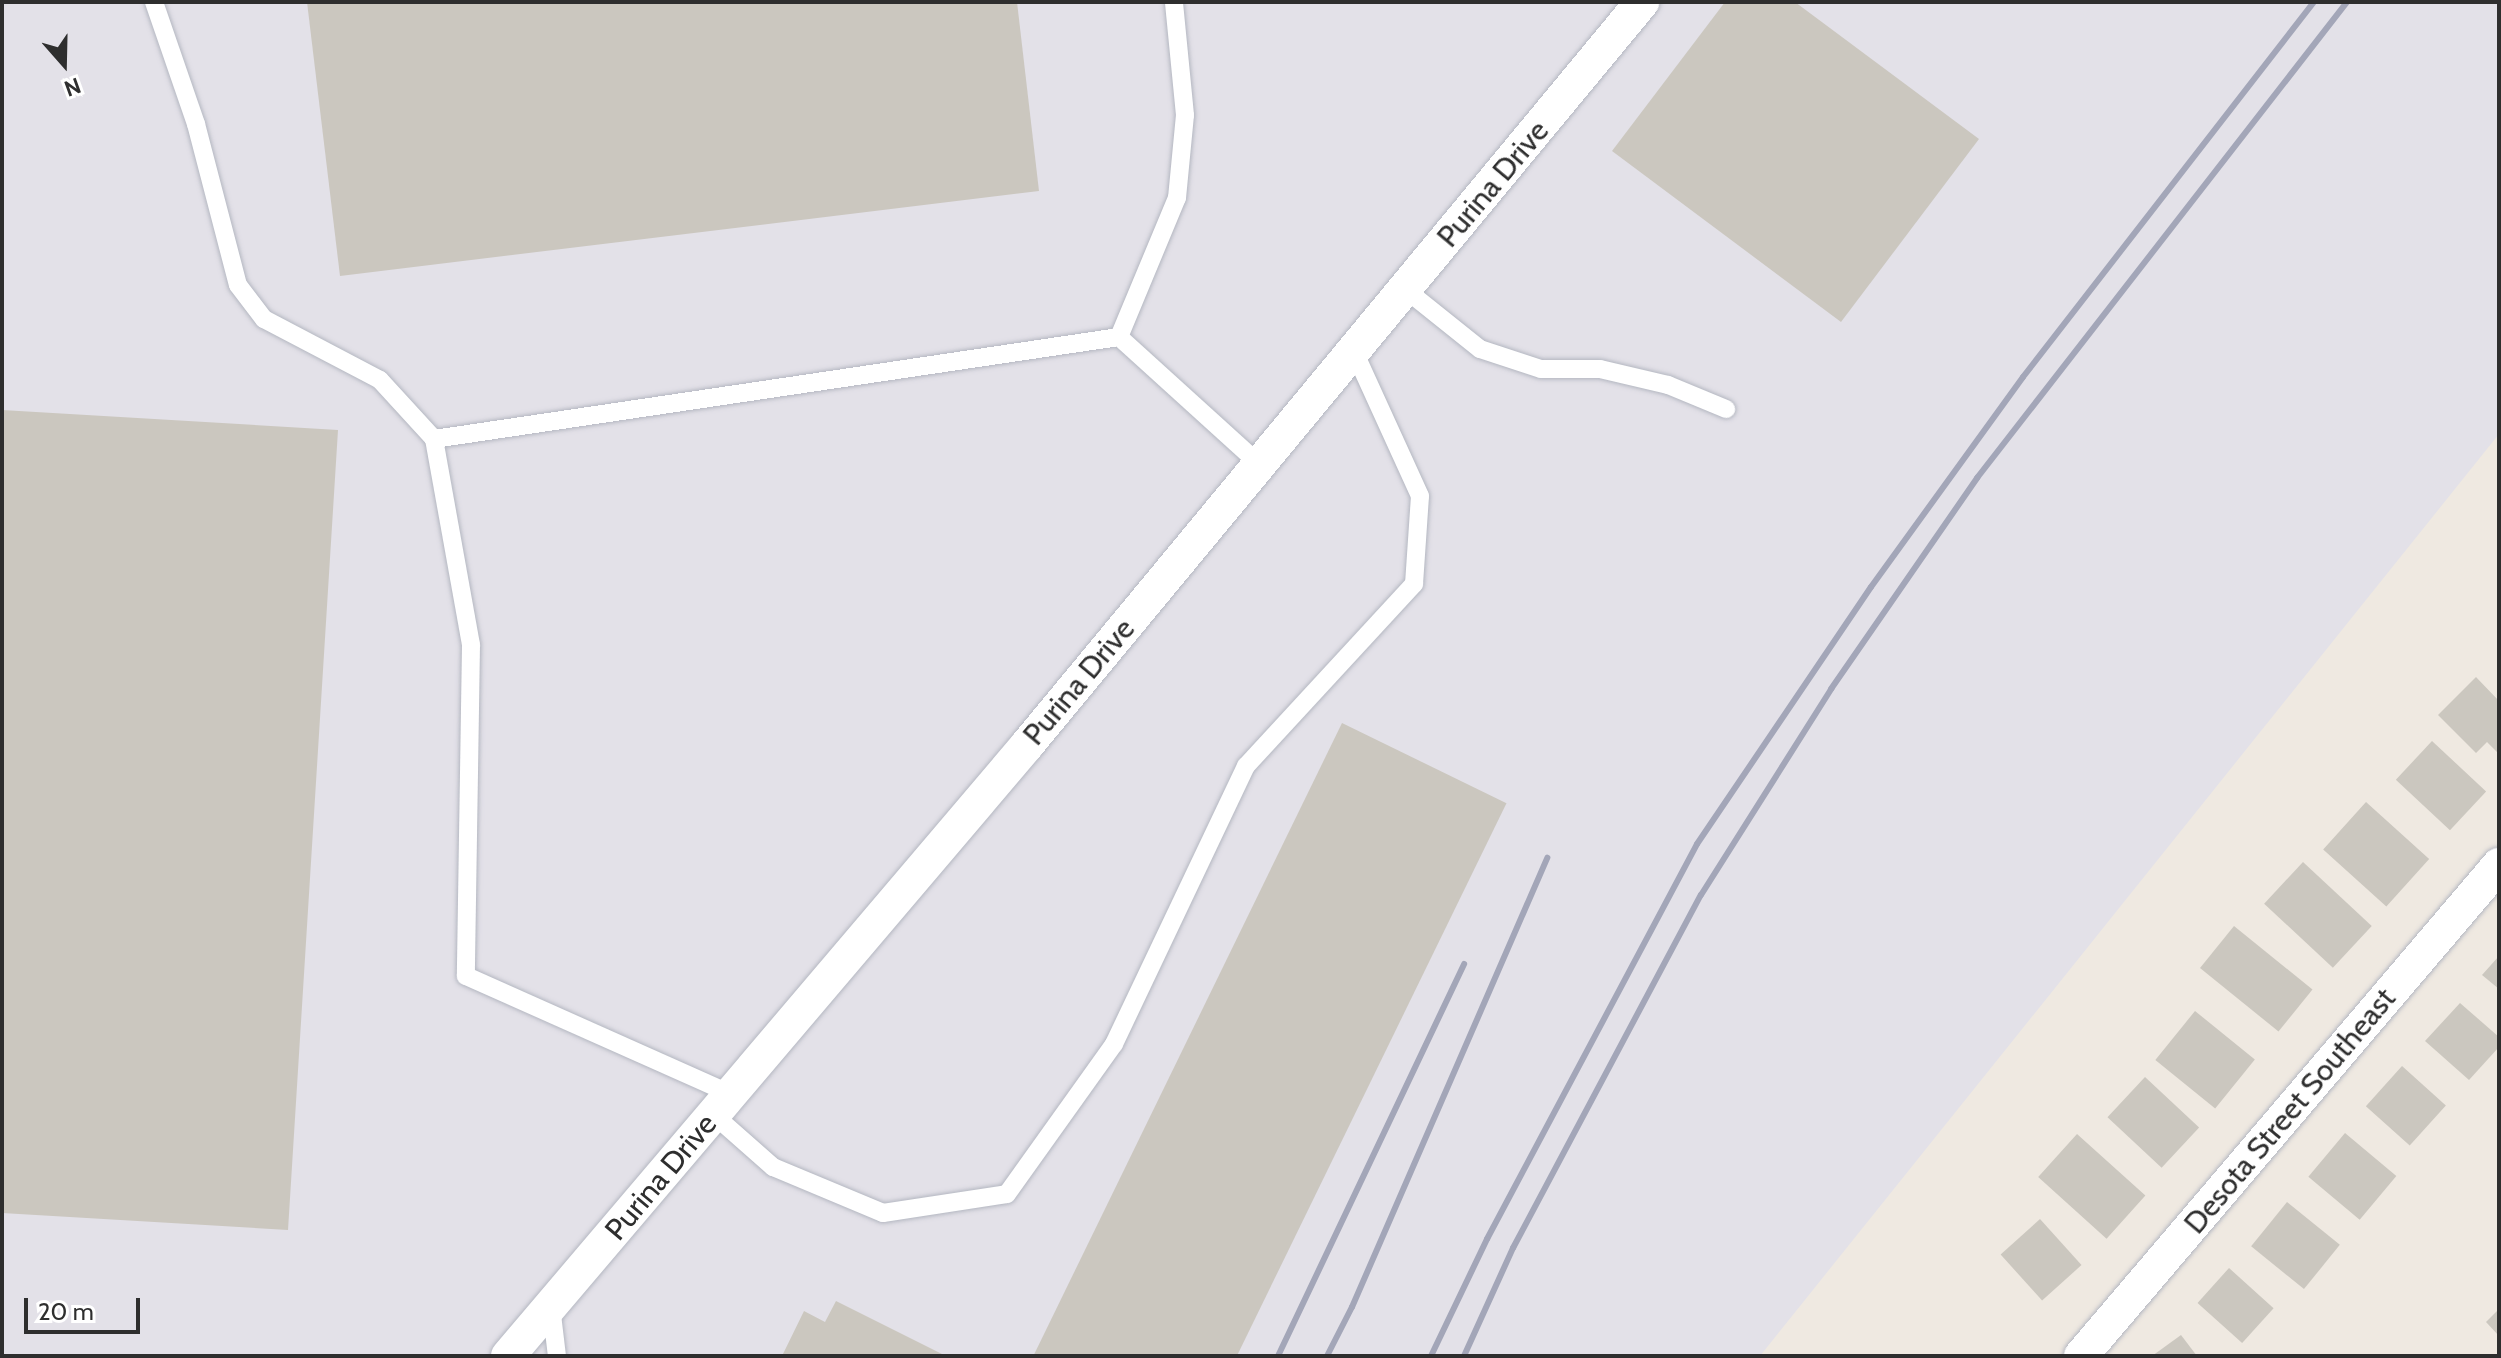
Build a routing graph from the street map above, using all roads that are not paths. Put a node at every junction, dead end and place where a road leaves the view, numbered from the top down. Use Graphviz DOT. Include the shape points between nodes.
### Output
graph roads {
  1 [pos="154,2"];
  2 [pos="1174,2"];
  3 [pos="1642,2"];
  4 [pos="1405,289"];
  5 [pos="1119,337"];
  6 [pos="1354,351"];
  7 [pos="1726,409"];
  8 [pos="434,439"];
  9 [pos="1260,465"];
  10 [pos="2499,865"];
  11 [pos="722,1104"];
  12 [pos="551,1306"];
  13 [pos="508,1356"];
  14 [pos="557,1356"];
  15 [pos="2081,1356"];
  1 -- 8 [label="lane" via="196,124 238,285 264,319 380,380"];
  2 -- 5 [label="lane" via="1185,115 1177,198"];
  3 -- 4 [label="street, Purina Drive"];
  4 -- 6 [label="street, Purina Drive"];
  4 -- 7 [label="lane" via="1480,349 1541,369 1600,369 1668,385"];
  5 -- 8 [label="lane"];
  5 -- 9 [label="lane"];
  6 -- 9 [label="street, Purina Drive"];
  6 -- 11 [label="lane" via="1420,496 1414,584 1246,766 1114,1044 1007,1194 883,1213 773,1167"];
  8 -- 11 [label="lane" via="471,645 466,976"];
  9 -- 11 [label="street, Purina Drive"];
  10 -- 15 [label="street, Desota Street Southeast"];
  11 -- 12 [label="street, Purina Drive"];
  12 -- 13 [label="street, Purina Drive"];
  12 -- 14 [label="lane"];
}
